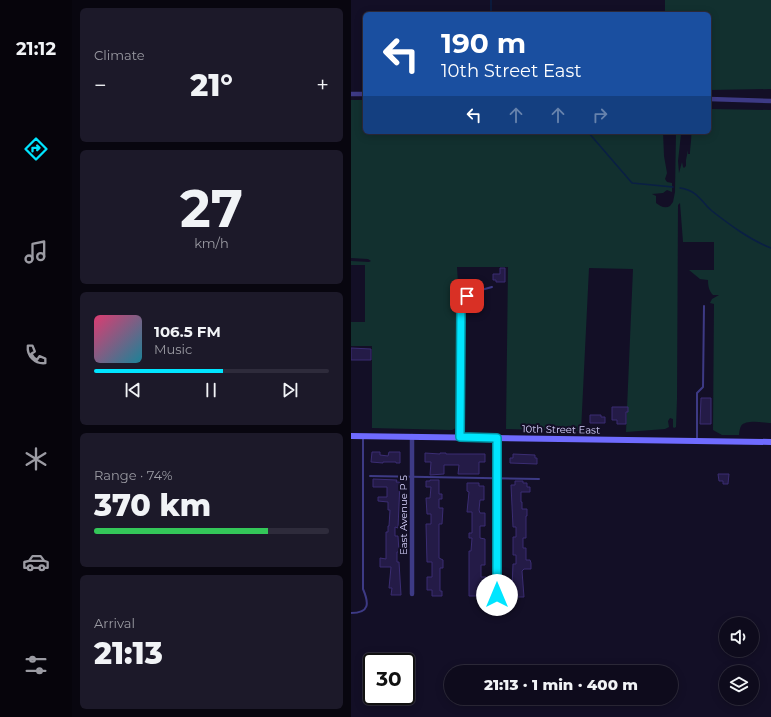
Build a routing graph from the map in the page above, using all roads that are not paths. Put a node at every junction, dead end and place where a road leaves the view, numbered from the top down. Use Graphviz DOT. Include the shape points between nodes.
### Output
graph roads {
  1 [pos="351,94"];
  2 [pos="363,94"];
  3 [pos="711,99"];
  4 [pos="771,100"];
  5 [pos="492,287"];
  6 [pos="704,306"];
  7 [pos="351,436"];
  8 [pos="363,436"];
  9 [pos="412,436"];
  10 [pos="460,437"];
  11 [pos="497,438"];
  12 [pos="697,441"];
  13 [pos="771,442"];
  14 [pos="370,476"];
  15 [pos="411,477"];
  16 [pos="497,478"];
  17 [pos="539,479"];
  18 [pos="412,594"];
  19 [pos="497,595"];
  20 [pos="351,613"];
  1 -- 2 [label="street"];
  3 -- 4 [label="street"];
  5 -- 10 [label="lane" via="464,298"];
  6 -- 12 [label="lane" via="703,387 697,393"];
  7 -- 8 [label="main road, 10th Street East"];
  8 -- 9 [label="main road, 10th Street East"];
  8 -- 20 [label="lane" via="363,589 367,605 364,610"];
  9 -- 10 [label="main road, 10th Street East"];
  9 -- 15 [label="street, East Avenue P 5"];
  10 -- 11 [label="main road, 10th Street East"];
  11 -- 12 [label="main road, 10th Street East"];
  11 -- 16 [label="street"];
  12 -- 13 [label="main road, 10th Street East"];
  14 -- 15 [label="lane"];
  15 -- 16 [label="lane"];
  15 -- 18 [label="street, East Avenue P 5"];
  16 -- 17 [label="lane"];
  16 -- 19 [label="street"];
}
